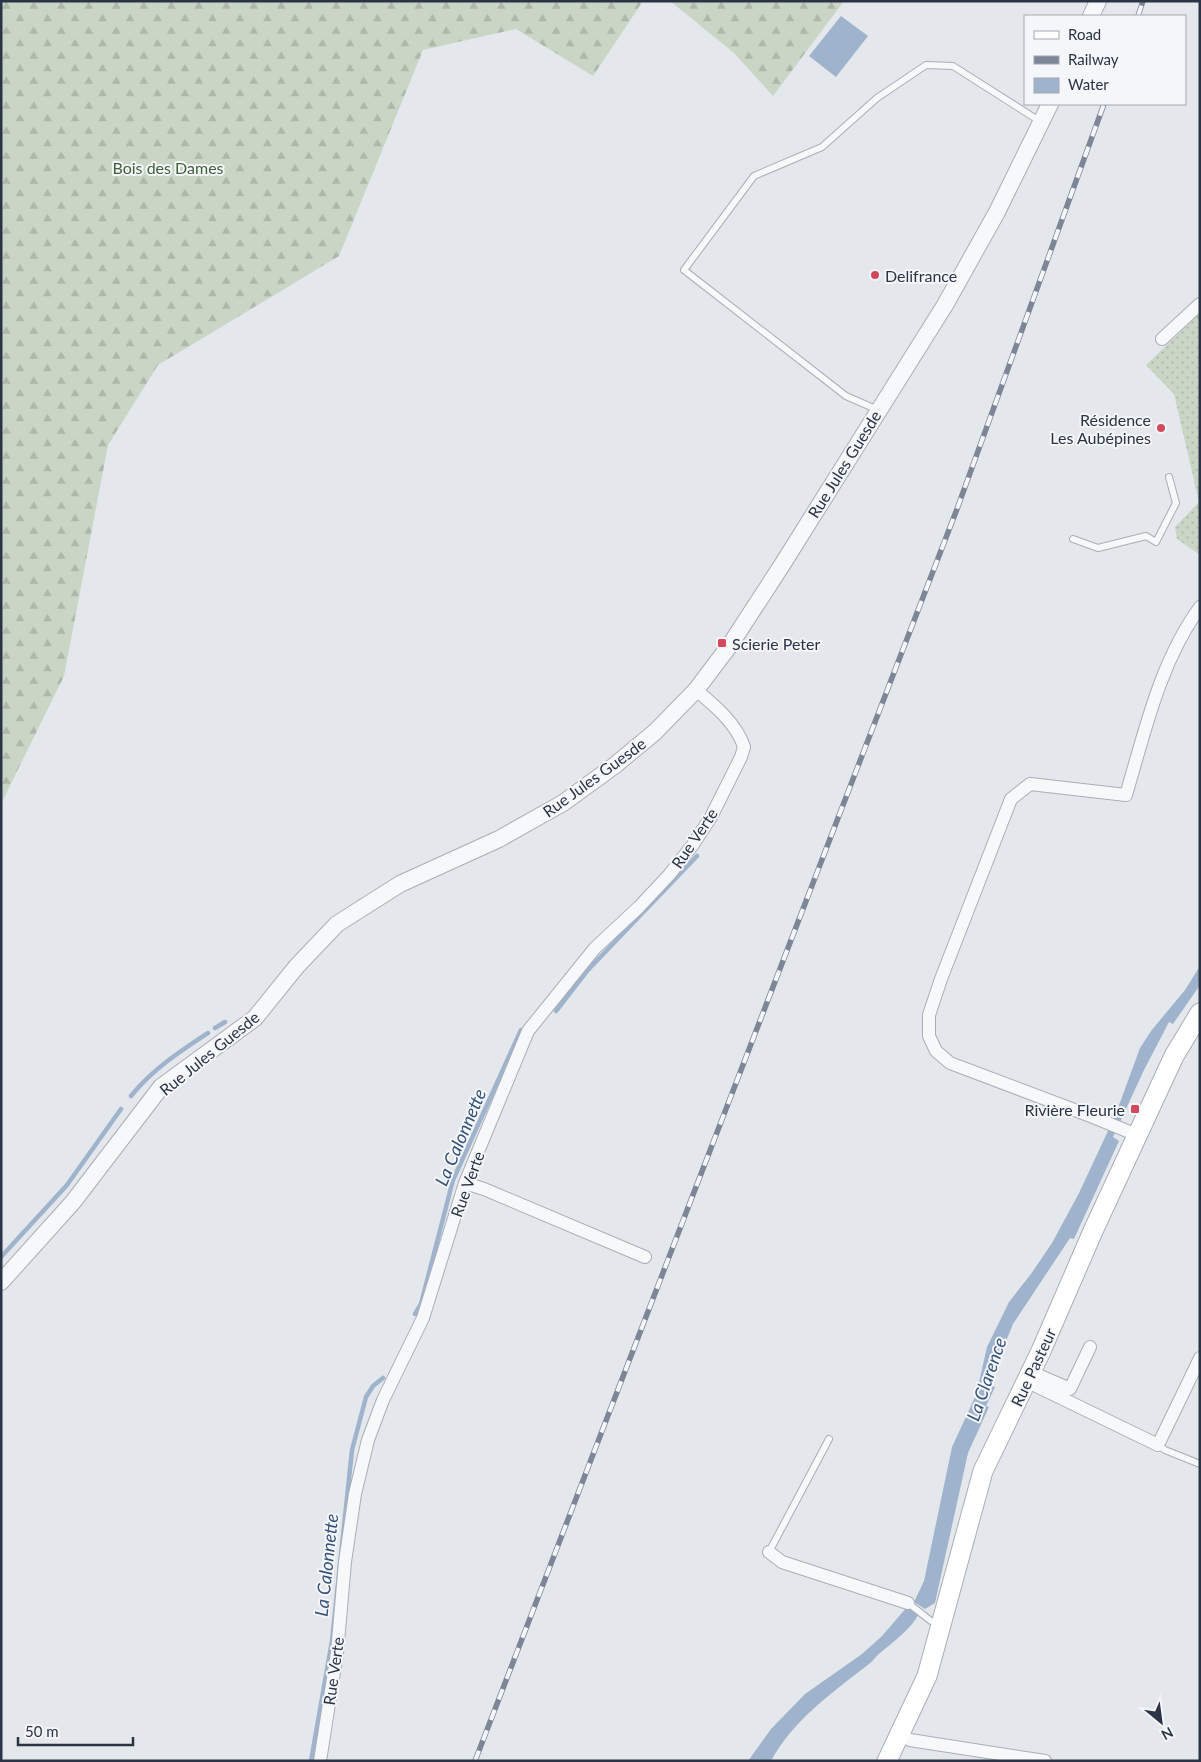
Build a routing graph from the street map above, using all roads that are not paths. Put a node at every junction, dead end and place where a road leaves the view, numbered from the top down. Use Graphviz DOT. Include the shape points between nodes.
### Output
graph roads {
  1 [pos="1098,1"];
  2 [pos="1091,15"];
  3 [pos="1050,105"];
  4 [pos="1042,122"];
  5 [pos="1200,304"];
  6 [pos="1162,339"];
  7 [pos="878,410"];
  8 [pos="1169,477"];
  9 [pos="1073,539"];
  10 [pos="1200,608"];
  11 [pos="696,690"];
  12 [pos="1200,1013"];
  13 [pos="1130,1132"];
  14 [pos="465,1183"];
  15 [pos="645,1257"];
  16 [pos="1,1282"];
  17 [pos="1090,1347"];
  18 [pos="1200,1358"];
  19 [pos="1029,1376"];
  20 [pos="828,1439"];
  21 [pos="1158,1445"];
  22 [pos="1200,1464"];
  23 [pos="769,1552"];
  24 [pos="908,1602"];
  25 [pos="942,1624"];
  26 [pos="899,1733"];
  27 [pos="320,1761"];
  28 [pos="887,1761"];
  29 [pos="1045,1761"];
  1 -- 2 [label="street"];
  3 -- 4 [label="street, Rue Jules Guesde"];
  4 -- 7 [label="street, Rue Jules Guesde" via="966,269"];
  4 -- 7 [label="lane" via="953,66 926,65 878,98 822,148 754,176 684,270 846,396"];
  5 -- 6 [label="street"];
  7 -- 11 [label="street, Rue Jules Guesde" via="782,565 730,645"];
  8 -- 9 [label="lane" via="1176,503 1156,542 1146,536 1098,548"];
  10 -- 13 [label="street" via="1174,652 1157,692 1126,795 1030,784 1011,799 929,1015 928,1036 936,1051 950,1064"];
  11 -- 14 [label="street, Rue Verte" via="736,730 744,747 741,757 711,817 692,846 639,907 595,948 528,1031"];
  11 -- 16 [label="street, Rue Jules Guesde" via="655,732 563,802 499,839 400,884 337,924 297,966 255,1018 161,1087 73,1202"];
  12 -- 13 [label="main road, Rue Pasteur"];
  13 -- 19 [label="main road, Rue Pasteur"];
  14 -- 15 [label="street"];
  14 -- 27 [label="street, Rue Verte" via="423,1318 383,1400 368,1440 355,1494 337,1653"];
  17 -- 19 [label="street" via="1070,1389"];
  18 -- 21 [label="street"];
  19 -- 21 [label="street"];
  19 -- 25 [label="main road, Rue Pasteur" via="983,1471"];
  20 -- 23 [label="lane"];
  21 -- 22 [label="lane"];
  23 -- 24 [label="street" via="782,1562"];
  24 -- 25 [label="lane" via="931,1621"];
  25 -- 26 [label="main road, Rue Pasteur" via="927,1676"];
  26 -- 28 [label="main road, Rue Pasteur"];
  26 -- 29 [label="street" via="910,1740"];
}
